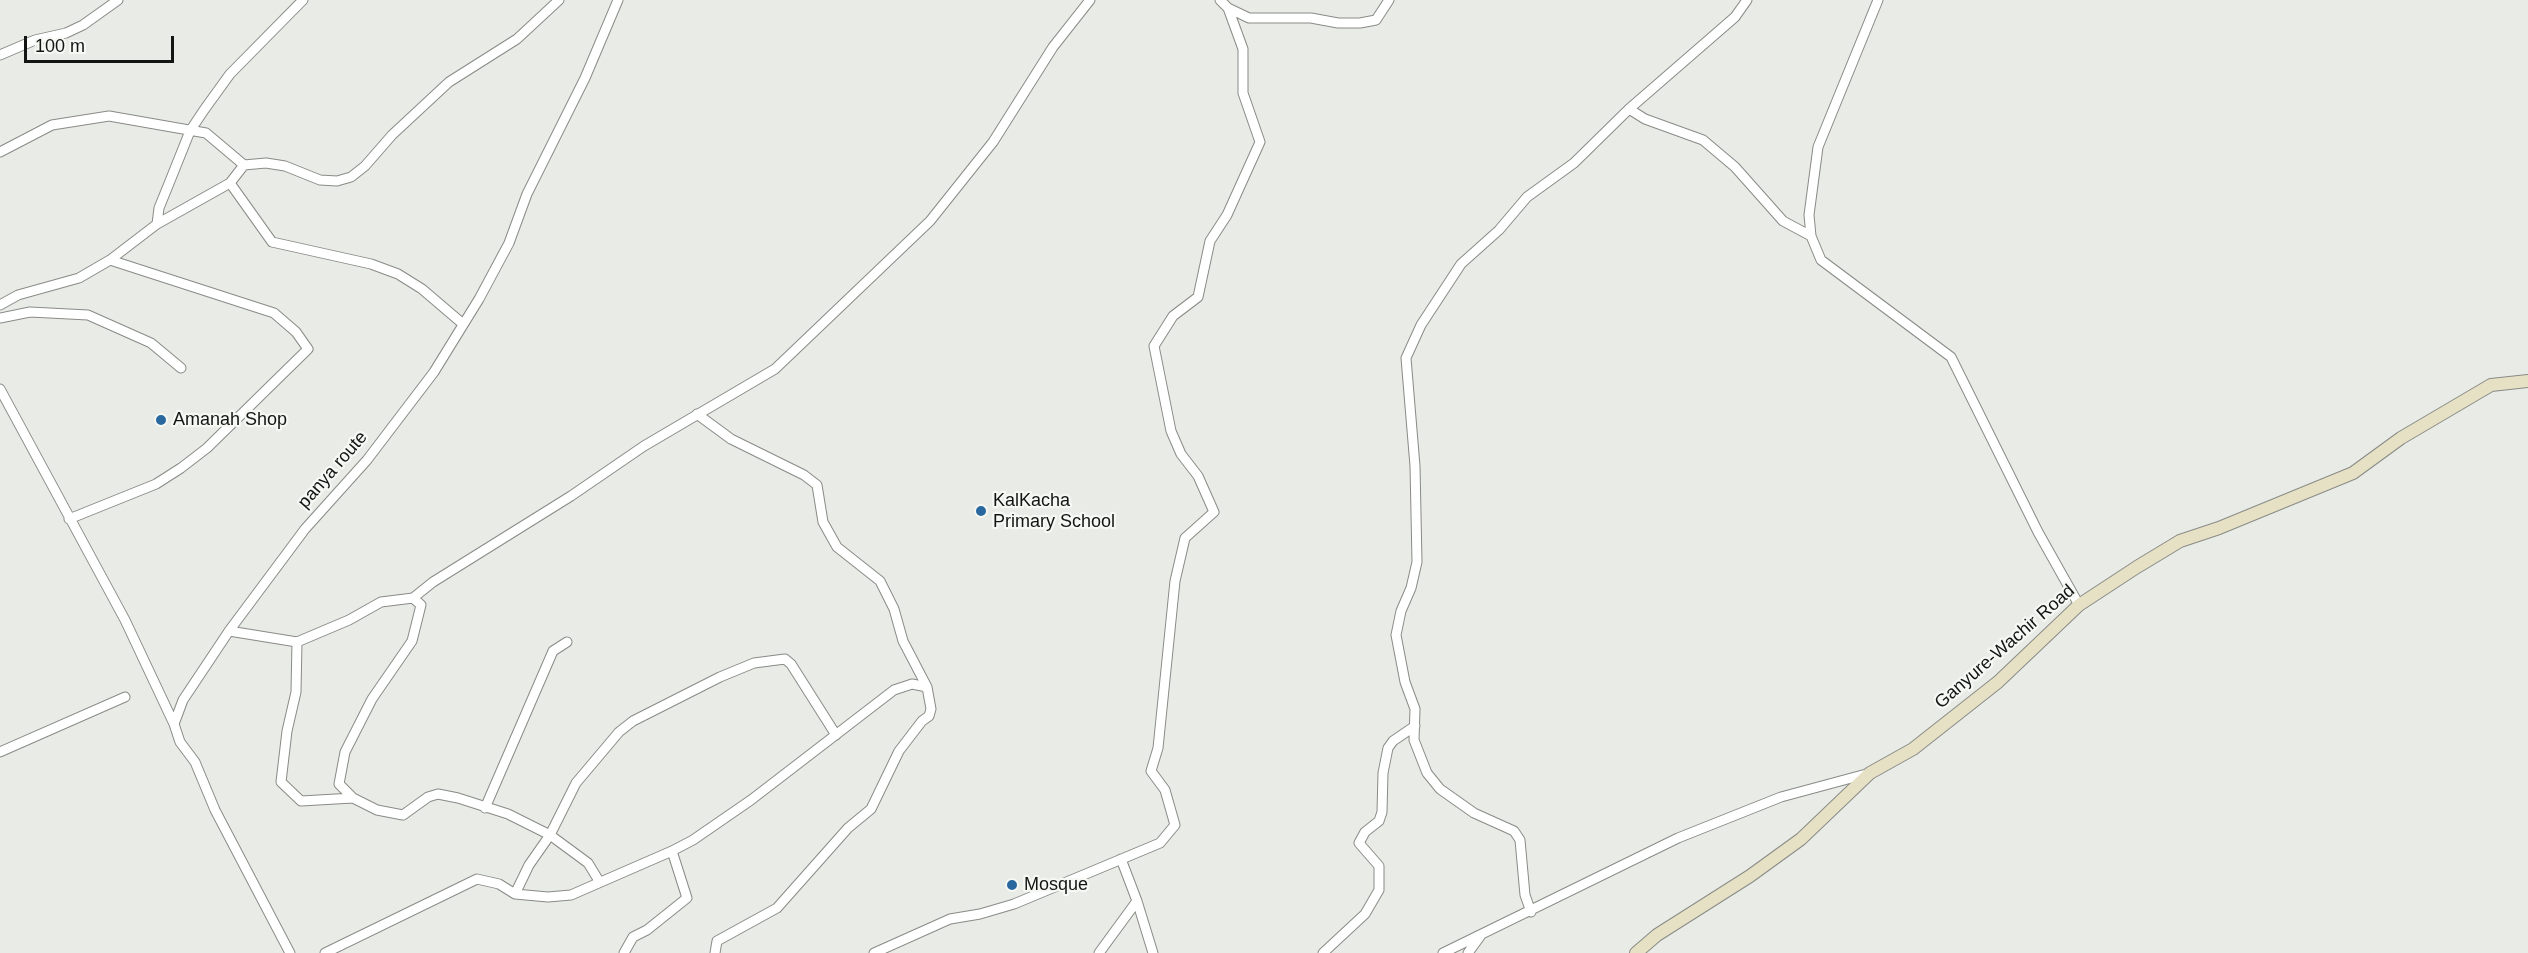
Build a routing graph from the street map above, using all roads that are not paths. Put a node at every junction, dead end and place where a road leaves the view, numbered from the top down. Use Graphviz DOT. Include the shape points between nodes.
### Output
graph roads {
  1 [pos="118,0"];
  2 [pos="303,0"];
  3 [pos="559,0"];
  4 [pos="618,0"];
  5 [pos="1090,0"];
  6 [pos="1220,0"];
  7 [pos="1389,0"];
  8 [pos="1747,0"];
  9 [pos="1878,0"];
  10 [pos="1228,8"];
  11 [pos="0,56"];
  12 [pos="1629,109"];
  13 [pos="190,131"];
  14 [pos="0,152"];
  15 [pos="244,165"];
  16 [pos="230,183"];
  17 [pos="157,224"];
  18 [pos="1811,236"];
  19 [pos="110,260"];
  20 [pos="0,305"];
  21 [pos="0,318"];
  22 [pos="463,324"];
  23 [pos="181,368"];
  24 [pos="2528,381"];
  25 [pos="0,389"];
  26 [pos="697,414"];
  27 [pos="69,519"];
  28 [pos="413,598"];
  29 [pos="2079,605"];
  30 [pos="229,632"];
  31 [pos="297,642"];
  32 [pos="567,642"];
  33 [pos="927,687"];
  34 [pos="125,697"];
  35 [pos="174,724"];
  36 [pos="1415,726"];
  37 [pos="836,735"];
  38 [pos="0,752"];
  39 [pos="1870,772"];
  40 [pos="353,798"];
  41 [pos="485,808"];
  42 [pos="550,835"];
  43 [pos="672,851"];
  44 [pos="1121,859"];
  45 [pos="598,881"];
  46 [pos="515,894"];
  47 [pos="1137,901"];
  48 [pos="1532,912"];
  49 [pos="1482,934"];
  50 [pos="290,953"];
  51 [pos="325,953"];
  52 [pos="624,953"];
  53 [pos="715,953"];
  54 [pos="874,953"];
  55 [pos="1099,953"];
  56 [pos="1153,953"];
  57 [pos="1323,953"];
  58 [pos="1443,953"];
  59 [pos="1468,953"];
  60 [pos="1636,953"];
  1 -- 11 [label="street" via="83,25"];
  2 -- 13 [label="street" via="230,74"];
  3 -- 15 [label="street" via="517,39 449,82 351,177 320,180 285,166"];
  4 -- 22 [label="street, panya route" via="585,78 527,194 509,243"];
  5 -- 26 [label="street" via="1053,47 993,142 930,221 775,369"];
  6 -- 10 [label="street"];
  7 -- 10 [label="street" via="1376,20 1360,23 1249,18"];
  8 -- 12 [label="street" via="1735,17"];
  9 -- 18 [label="street" via="1818,147 1809,215"];
  10 -- 44 [label="street" via="1243,49 1243,93 1260,141 1227,215 1210,241 1198,297 1173,315 1154,346 1172,430 1214,512 1185,538 1175,581 1158,748 1151,771 1165,790 1175,825 1160,843"];
  12 -- 18 [label="street" via="1645,119 1703,140 1736,167 1783,221"];
  12 -- 36 [label="street" via="1574,163 1527,197 1499,230 1461,264 1421,325 1406,358 1415,466 1417,562 1396,635 1415,709"];
  13 -- 14 [label="street" via="109,116 88,118 52,125"];
  13 -- 15 [label="street" via="206,133"];
  13 -- 17 [label="street" via="159,208"];
  15 -- 16 [label="street"];
  16 -- 17 [label="street"];
  16 -- 22 [label="street" via="272,242 371,264 398,274"];
  17 -- 19 [label="street"];
  18 -- 29 [label="street" via="1821,260 1951,357"];
  19 -- 20 [label="street" via="79,278 18,295"];
  19 -- 27 [label="street" via="274,313 308,349 181,468 156,484"];
  21 -- 23 [label="street" via="30,312 88,315 151,343"];
  22 -- 30 [label="street, panya route" via="411,405 305,530"];
  24 -- 29 [label="street, Ganyure-Wachir Road" via="2491,385 2420,426 2353,473 2180,542"];
  25 -- 27 [label="street"];
  26 -- 28 [label="street"];
  26 -- 33 [label="street" via="731,438 817,485 823,522 837,547 880,581 894,609 903,641"];
  27 -- 35 [label="street" via="125,620"];
  28 -- 31 [label="street" via="381,602 340,625"];
  28 -- 40 [label="street" via="421,605 412,641 372,699 345,752 339,784"];
  29 -- 39 [label="street, Ganyure-Wachir Road" via="1998,682 1913,749"];
  30 -- 31 [label="street"];
  30 -- 35 [label="street, panya route" via="183,700"];
  31 -- 40 [label="street" via="296,692 286,731 281,782 301,801"];
  32 -- 41 [label="street" via="553,651"];
  33 -- 37 [label="street" via="912,684 894,690"];
  33 -- 53 [label="street" via="929,716 899,751 870,809 848,828 777,908 717,941"];
  34 -- 38 [label="street"];
  35 -- 50 [label="street"];
  36 -- 48 [label="street" via="1414,740 1427,773 1440,789 1474,813 1514,831 1520,840 1525,895"];
  36 -- 57 [label="street" via="1388,748 1382,812 1359,843 1379,866 1379,891 1365,914"];
  37 -- 42 [label="street" via="791,664 785,659 754,663 633,721 619,732 576,783"];
  37 -- 43 [label="street" via="705,832"];
  39 -- 48 [label="street" via="1781,796 1678,838"];
  39 -- 60 [label="street, Ganyure-Wachir Road" via="1801,839"];
  40 -- 41 [label="street" via="397,815 410,812 438,794"];
  41 -- 42 [label="street" via="508,814"];
  42 -- 45 [label="street" via="588,863"];
  42 -- 46 [label="street"];
  43 -- 45 [label="street"];
  43 -- 52 [label="street" via="687,898 633,937"];
  44 -- 47 [label="street"];
  44 -- 54 [label="street" via="1014,904 950,919"];
  45 -- 46 [label="street" via="571,895"];
  46 -- 51 [label="street" via="499,884 477,879"];
  47 -- 55 [label="street"];
  47 -- 56 [label="street"];
  48 -- 49 [label="street"];
  49 -- 58 [label="street"];
  49 -- 59 [label="street"];
}
